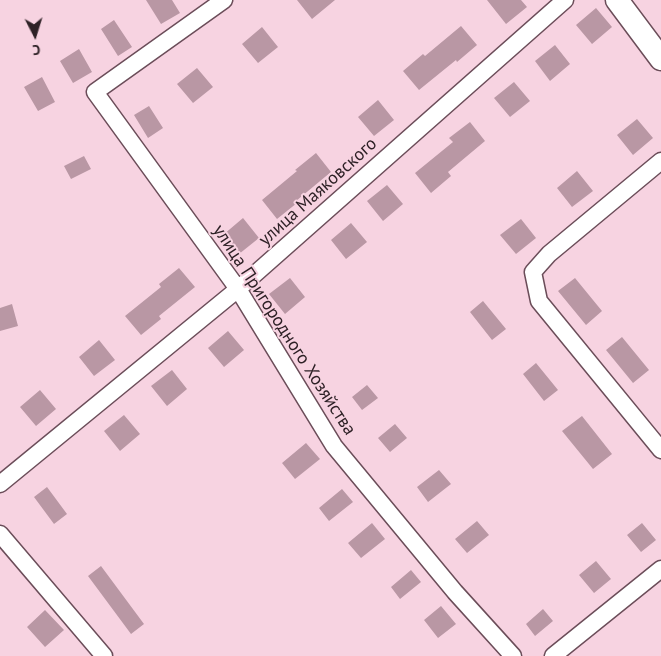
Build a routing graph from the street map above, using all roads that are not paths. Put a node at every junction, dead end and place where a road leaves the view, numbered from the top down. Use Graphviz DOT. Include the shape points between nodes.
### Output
graph roads {
  1 [pos="224,0"];
  2 [pos="565,0"];
  3 [pos="617,0"];
  4 [pos="661,59"];
  5 [pos="661,161"];
  6 [pos="238,289"];
  7 [pos="661,450"];
  8 [pos="0,484"];
  9 [pos="0,534"];
  10 [pos="661,569"];
  11 [pos="104,656"];
  12 [pos="513,656"];
  13 [pos="553,656"];
  1 -- 6 [label="street, улица Пригородного Хозяйства" via="95,92"];
  2 -- 6 [label="street, улица Маяковского"];
  3 -- 4 [label="street"];
  5 -- 7 [label="street" via="549,254 533,272 539,301"];
  6 -- 8 [label="street, улица Маяковского"];
  6 -- 12 [label="street, улица Пригородного Хозяйства" via="334,446 455,592"];
  9 -- 11 [label="street"];
  10 -- 13 [label="street"];
}
